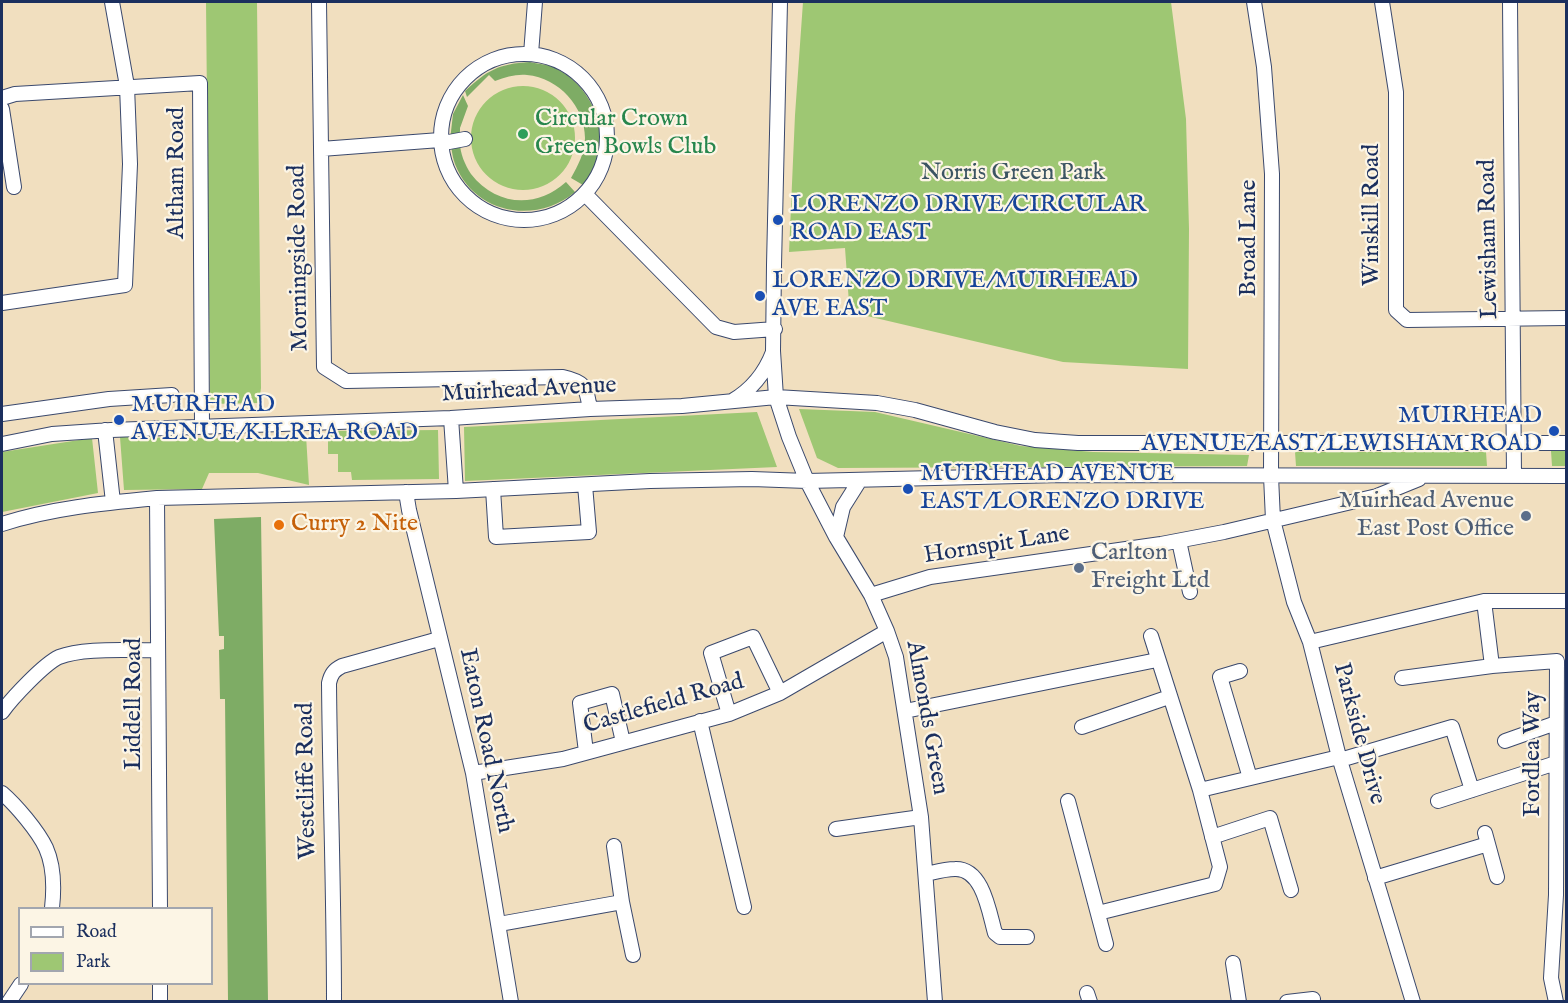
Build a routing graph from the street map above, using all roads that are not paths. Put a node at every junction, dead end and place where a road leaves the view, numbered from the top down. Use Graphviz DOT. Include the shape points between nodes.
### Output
graph roads {
  1 [pos="112,2"];
  2 [pos="319,2"];
  3 [pos="535,2"];
  4 [pos="780,2"];
  5 [pos="1254,2"];
  6 [pos="1382,2"];
  7 [pos="1510,2"];
  8 [pos="531,54"];
  9 [pos="127,86"];
  10 [pos="2,98"];
  11 [pos="2,109"];
  12 [pos="465,139"];
  13 [pos="440,140"];
  14 [pos="321,149"];
  15 [pos="14,188"];
  16 [pos="585,194"];
  17 [pos="2,303"];
  18 [pos="1513,318"];
  19 [pos="1566,318"];
  20 [pos="775,329"];
  21 [pos="773,351"];
  22 [pos="172,395"];
  23 [pos="776,397"];
  24 [pos="728,403"];
  25 [pos="590,409"];
  26 [pos="2,414"];
  27 [pos="451,418"];
  28 [pos="202,426"];
  29 [pos="105,430"];
  30 [pos="1271,443"];
  31 [pos="1514,443"];
  32 [pos="1566,443"];
  33 [pos="2,444"];
  34 [pos="1271,476"];
  35 [pos="1425,476"];
  36 [pos="1514,476"];
  37 [pos="1566,476"];
  38 [pos="860,480"];
  39 [pos="807,481"];
  40 [pos="585,485"];
  41 [pos="493,489"];
  42 [pos="456,491"];
  43 [pos="406,492"];
  44 [pos="157,498"];
  45 [pos="113,502"];
  46 [pos="1273,520"];
  47 [pos="2,524"];
  48 [pos="836,537"];
  49 [pos="1179,541"];
  50 [pos="1190,592"];
  51 [pos="871,595"];
  52 [pos="1484,601"];
  53 [pos="1566,601"];
  54 [pos="887,631"];
  55 [pos="1151,636"];
  56 [pos="439,639"];
  57 [pos="1310,642"];
  58 [pos="158,651"];
  59 [pos="1157,660"];
  60 [pos="1492,666"];
  61 [pos="1240,671"];
  62 [pos="1402,678"];
  63 [pos="780,693"];
  64 [pos="1169,698"];
  65 [pos="905,711"];
  66 [pos="2,712"];
  67 [pos="729,714"];
  68 [pos="700,721"];
  69 [pos="1556,723"];
  70 [pos="1082,727"];
  71 [pos="1505,741"];
  72 [pos="623,742"];
  73 [pos="586,752"];
  74 [pos="1340,759"];
  75 [pos="1556,763"];
  76 [pos="473,773"];
  77 [pos="1250,778"];
  78 [pos="1200,790"];
  79 [pos="1472,790"];
  80 [pos="2,793"];
  81 [pos="1068,801"];
  82 [pos="1438,801"];
  83 [pos="921,817"];
  84 [pos="836,829"];
  85 [pos="1212,837"];
  86 [pos="614,846"];
  87 [pos="926,874"];
  88 [pos="1497,877"];
  89 [pos="1375,878"];
  90 [pos="1291,890"];
  91 [pos="622,902"];
  92 [pos="52,907"];
  93 [pos="159,907"];
  94 [pos="744,908"];
  95 [pos="1098,913"];
  96 [pos="499,924"];
  97 [pos="1027,937"];
  98 [pos="1106,944"];
  99 [pos="633,955"];
  100 [pos="1233,963"];
  101 [pos="20,985"];
  102 [pos="160,985"];
  103 [pos="1313,999"];
  104 [pos="9,1002"];
  105 [pos="160,1002"];
  106 [pos="334,1002"];
  107 [pos="511,1002"];
  108 [pos="935,1002"];
  109 [pos="1239,1002"];
  110 [pos="1287,1002"];
  111 [pos="1413,1002"];
  112 [pos="1556,1002"];
  1 -- 9 [label="street"];
  2 -- 14 [label="street, Morningside Road"];
  3 -- 8 [label="street"];
  4 -- 20 [label="street"];
  5 -- 30 [label="street, Broad Lane" via="1264,67 1272,174"];
  6 -- 18 [label="street, Winskill Road" via="1396,92 1396,310 1407,320"];
  7 -- 18 [label="street, Lewisham Road"];
  8 -- 13 [label="street" via="503,57 470,74 457,87 444,112"];
  8 -- 16 [label="street" via="556,61 579,75 596,95 605,120 607,146 600,172"];
  9 -- 10 [label="street, Altham Road"];
  9 -- 17 [label="street" via="130,164 125,285"];
  9 -- 28 [label="street, Altham Road" via="200,82"];
  11 -- 15 [label="street"];
  12 -- 13 [label="street"];
  13 -- 14 [label="street"];
  13 -- 16 [label="street" via="446,168 460,192 482,210 508,219 537,220 563,211"];
  14 -- 25 [label="street, Morningside Road" via="324,367 346,381 563,377 586,387"];
  16 -- 20 [label="street" via="716,327 734,332"];
  18 -- 19 [label="street, Winskill Road"];
  18 -- 31 [label="street, Lewisham Road"];
  20 -- 21 [label="street"];
  21 -- 23 [label="street, Almonds Green"];
  21 -- 24 [label="street" via="757,380"];
  22 -- 26 [label="street" via="109,399"];
  23 -- 24 [label="street, Muirhead Avenue"];
  23 -- 30 [label="street, Muirhead Avenue" via="877,403 1035,440"];
  23 -- 39 [label="street, Almonds Green"];
  24 -- 25 [label="street, Muirhead Avenue"];
  25 -- 27 [label="street, Muirhead Avenue"];
  27 -- 28 [label="street, Muirhead Avenue"];
  27 -- 42 [label="street"];
  28 -- 29 [label="street, Muirhead Avenue"];
  29 -- 33 [label="street, Muirhead Avenue" via="52,434"];
  29 -- 45 [label="street"];
  30 -- 31 [label="street, Muirhead Avenue"];
  30 -- 34 [label="street, Broad Lane"];
  31 -- 32 [label="street, Muirhead Avenue"];
  31 -- 36 [label="street, Lewisham Road"];
  34 -- 35 [label="street"];
  34 -- 38 [label="street" via="1062,475"];
  34 -- 46 [label="street, Parkside Drive"];
  35 -- 36 [label="street"];
  35 -- 46 [label="street, Hornspit Lane" via="1377,496"];
  36 -- 37 [label="street"];
  38 -- 39 [label="street"];
  38 -- 48 [label="street" via="843,507"];
  39 -- 40 [label="street"];
  39 -- 48 [label="street, Almonds Green"];
  40 -- 41 [label="street"];
  40 -- 41 [label="street" via="589,532 519,536 496,537"];
  41 -- 42 [label="street"];
  42 -- 43 [label="street"];
  43 -- 44 [label="street"];
  43 -- 56 [label="street, Eaton Road North"];
  44 -- 45 [label="street"];
  44 -- 58 [label="street, Liddell Road"];
  45 -- 47 [label="street"];
  46 -- 49 [label="street, Hornspit Lane" via="1223,527"];
  46 -- 57 [label="street, Parkside Drive" via="1294,602"];
  48 -- 51 [label="street, Almonds Green"];
  49 -- 50 [label="street"];
  49 -- 51 [label="street, Hornspit Lane" via="930,577"];
  51 -- 54 [label="street, Almonds Green"];
  52 -- 53 [label="street"];
  52 -- 57 [label="street"];
  52 -- 60 [label="street"];
  54 -- 63 [label="street, Castlefield Road"];
  54 -- 65 [label="street, Almonds Green" via="896,657"];
  55 -- 59 [label="street"];
  56 -- 76 [label="street, Eaton Road North"];
  56 -- 106 [label="street, Westcliffe Road" via="342,666 331,675"];
  57 -- 74 [label="street, Parkside Drive"];
  58 -- 66 [label="street" via="88,651 59,657"];
  58 -- 93 [label="street, Liddell Road"];
  59 -- 64 [label="street"];
  59 -- 65 [label="street"];
  60 -- 62 [label="street, Fordlea Way"];
  60 -- 69 [label="street, Fordlea Way" via="1557,661"];
  61 -- 77 [label="street" via="1220,677"];
  63 -- 67 [label="street, Castlefield Road"];
  63 -- 67 [label="street" via="753,637 711,653"];
  64 -- 70 [label="street"];
  64 -- 78 [label="street"];
  65 -- 83 [label="street, Almonds Green"];
  67 -- 68 [label="street, Castlefield Road"];
  68 -- 72 [label="street, Castlefield Road"];
  68 -- 94 [label="street"];
  69 -- 71 [label="street"];
  69 -- 75 [label="street, Fordlea Way"];
  72 -- 73 [label="street, Castlefield Road"];
  72 -- 73 [label="street" via="612,694 580,703"];
  73 -- 76 [label="street, Castlefield Road"];
  74 -- 77 [label="street"];
  74 -- 79 [label="street" via="1452,727"];
  74 -- 89 [label="street, Parkside Drive"];
  75 -- 79 [label="street"];
  75 -- 112 [label="street, Fordlea Way" via="1556,895 1551,978"];
  76 -- 96 [label="street, Eaton Road North"];
  77 -- 78 [label="street"];
  78 -- 85 [label="street"];
  79 -- 82 [label="street"];
  80 -- 92 [label="street" via="46,849 52,872"];
  81 -- 95 [label="street"];
  83 -- 84 [label="street"];
  83 -- 87 [label="street, Almonds Green"];
  85 -- 90 [label="street" via="1270,818"];
  85 -- 95 [label="street" via="1220,867 1215,884"];
  86 -- 91 [label="street"];
  87 -- 97 [label="street" via="955,869 969,873 980,887 995,933 1000,937"];
  87 -- 108 [label="street, Almonds Green"];
  88 -- 89 [label="street" via="1486,839"];
  89 -- 111 [label="street, Parkside Drive"];
  91 -- 96 [label="street"];
  91 -- 99 [label="street"];
  95 -- 98 [label="street"];
  96 -- 107 [label="street, Eaton Road North"];
  100 -- 109 [label="street"];
  101 -- 104 [label="street"];
  102 -- 105 [label="street"];
  103 -- 110 [label="street"];
}
